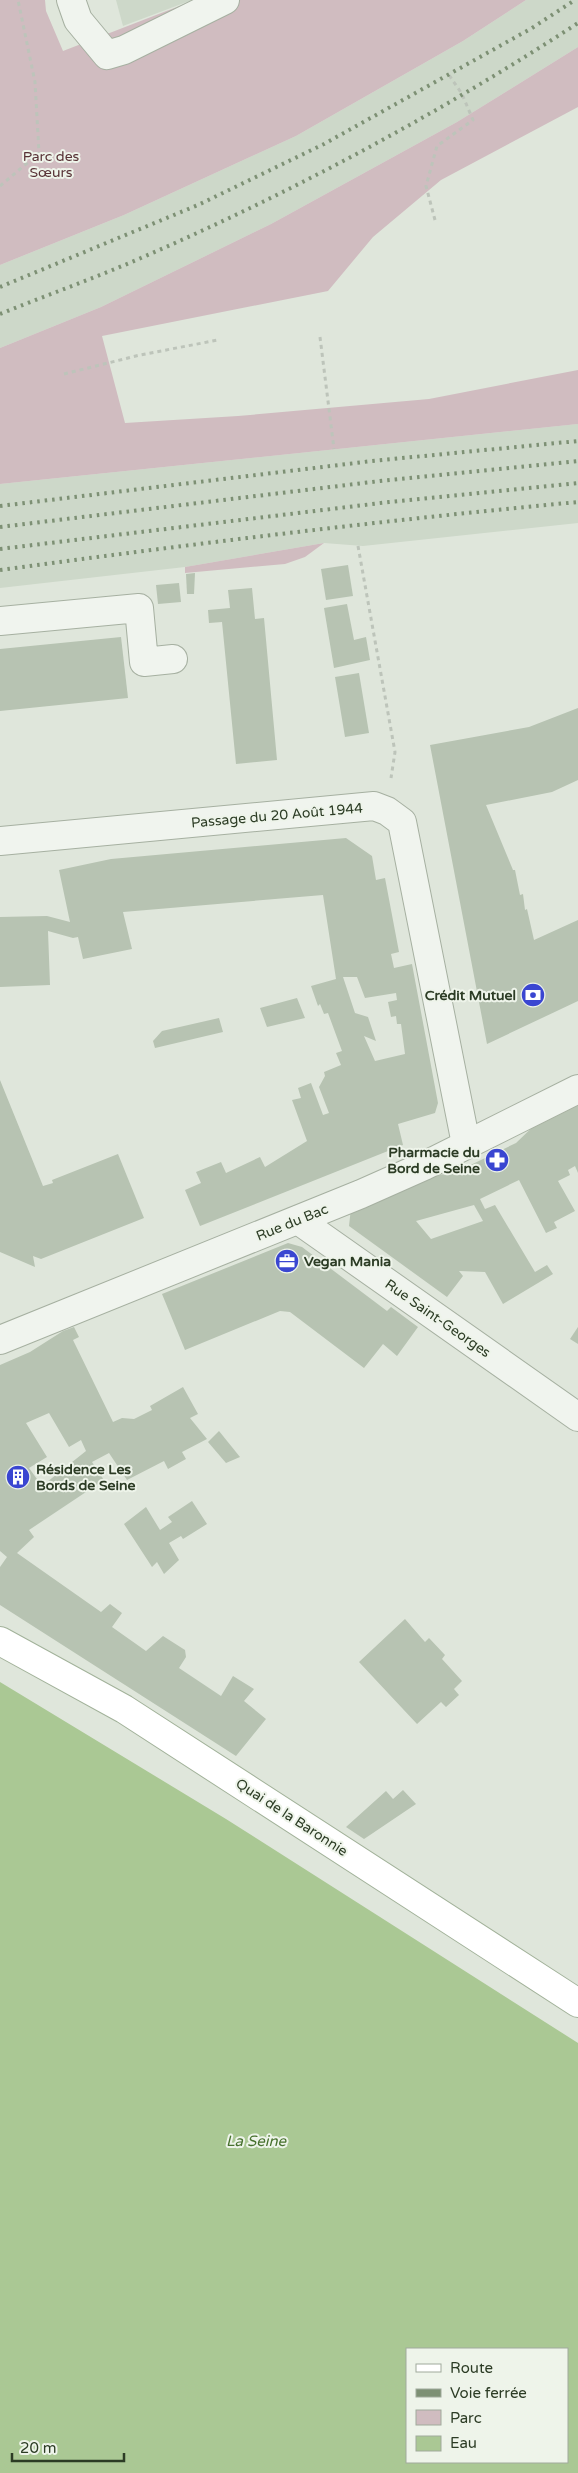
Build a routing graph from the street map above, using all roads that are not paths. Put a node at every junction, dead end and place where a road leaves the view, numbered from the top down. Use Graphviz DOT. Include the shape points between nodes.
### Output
graph roads {
  1 [pos="71,0"];
  2 [pos="225,0"];
  3 [pos="0,621"];
  4 [pos="174,659"];
  5 [pos="0,841"];
  6 [pos="578,1089"];
  7 [pos="466,1144"];
  8 [pos="298,1220"];
  9 [pos="0,1340"];
  10 [pos="578,1417"];
  11 [pos="0,1642"];
  12 [pos="578,2003"];
  1 -- 2 [label="street" via="78,20 107,55 124,50"];
  3 -- 4 [label="street" via="138,608 144,662"];
  5 -- 7 [label="street, Passage du 20 Août 1944" via="374,806 387,811 402,822"];
  6 -- 7 [label="street, Rue du Bac"];
  7 -- 8 [label="street, Rue du Bac" via="406,1174"];
  8 -- 9 [label="street, Rue du Bac"];
  8 -- 10 [label="street, Rue Saint-Georges"];
  11 -- 12 [label="main road, Quai de la Baronnie" via="124,1709"];
}
